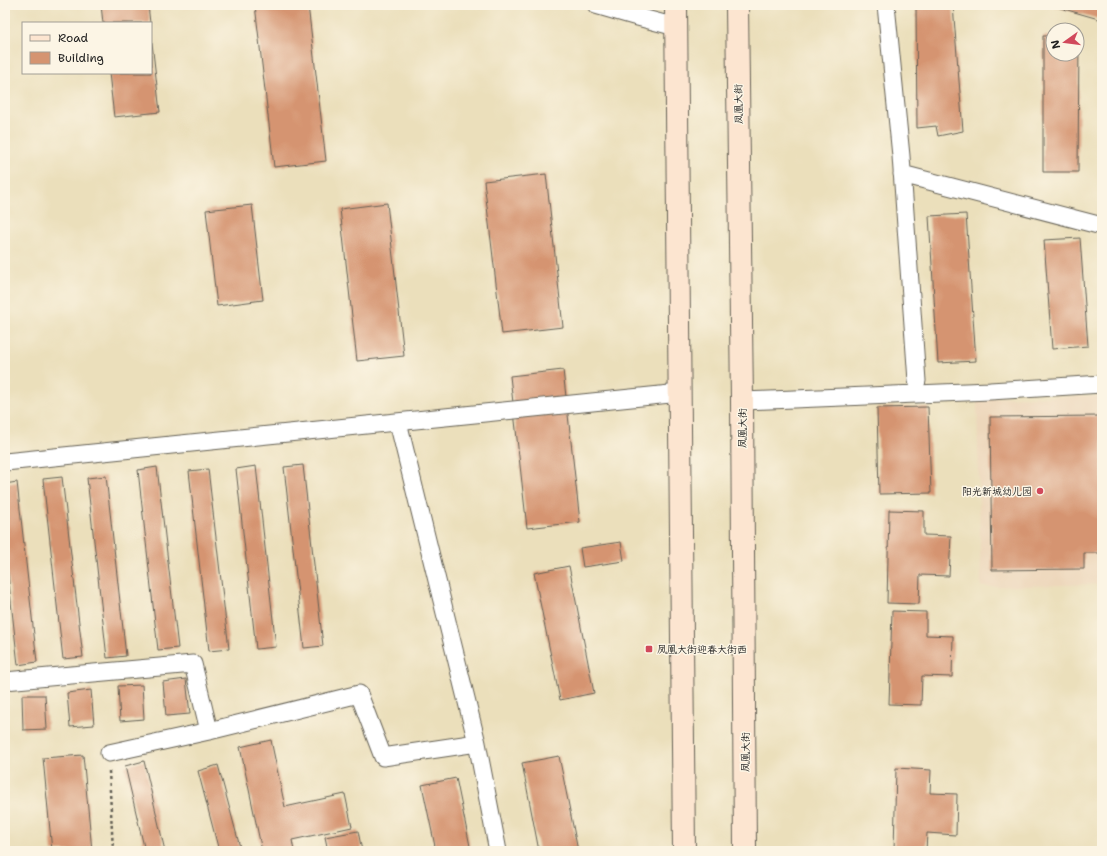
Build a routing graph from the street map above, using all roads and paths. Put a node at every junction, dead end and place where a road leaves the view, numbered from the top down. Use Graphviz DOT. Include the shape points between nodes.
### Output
graph roads {
  1 [pos="596,5"];
  2 [pos="676,5"];
  3 [pos="737,5"];
  4 [pos="886,5"];
  5 [pos="676,27"];
  6 [pos="902,174"];
  7 [pos="1102,226"];
  8 [pos="917,381"];
  9 [pos="1102,384"];
  10 [pos="680,393"];
  11 [pos="742,401"];
  12 [pos="398,422"];
  13 [pos="5,462"];
  14 [pos="5,682"];
  15 [pos="209,731"];
  16 [pos="477,743"];
  17 [pos="108,753"];
  18 [pos="113,851"];
  19 [pos="498,851"];
  20 [pos="684,851"];
  21 [pos="745,851"];
  1 -- 5 [label="street"];
  2 -- 5 [label="main road"];
  3 -- 11 [label="main road, 凤凰大街"];
  4 -- 6 [label="street"];
  5 -- 10 [label="main road"];
  6 -- 7 [label="street"];
  6 -- 8 [label="street"];
  9 -- 11 [label="street" via="982,392"];
  10 -- 12 [label="street"];
  10 -- 20 [label="main road"];
  11 -- 21 [label="main road, 凤凰大街"];
  12 -- 13 [label="street"];
  12 -- 16 [label="street"];
  14 -- 15 [label="street" via="193,664"];
  15 -- 16 [label="street" via="359,694 383,756"];
  15 -- 17 [label="street"];
  16 -- 19 [label="street"];
  17 -- 18 [label="path"];
}
